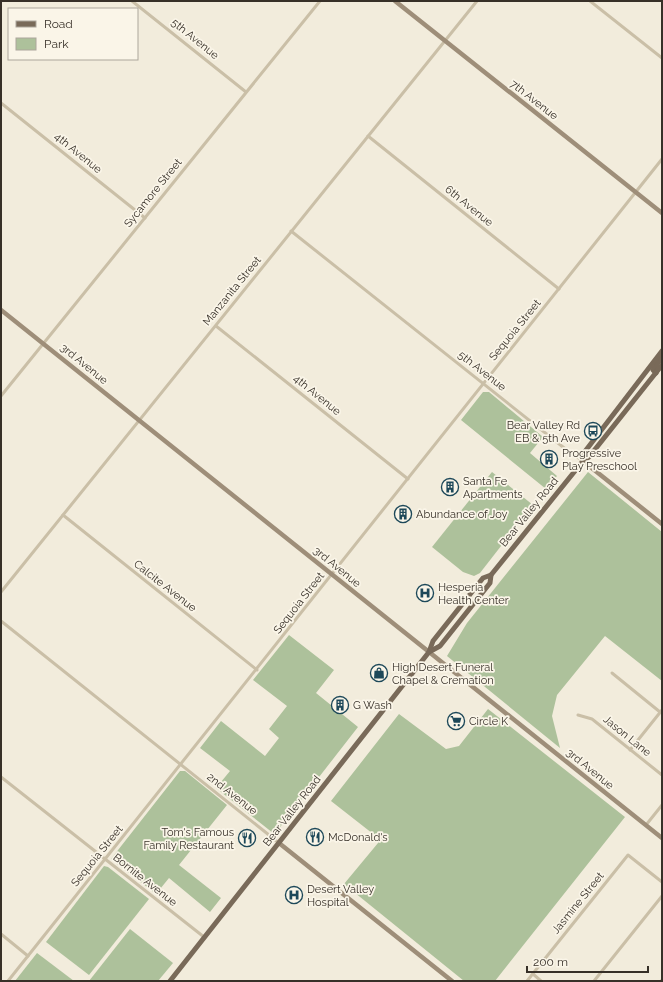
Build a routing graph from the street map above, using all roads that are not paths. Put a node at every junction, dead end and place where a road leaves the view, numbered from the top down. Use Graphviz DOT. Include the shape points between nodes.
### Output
graph roads {
  1 [pos="132,1"];
  2 [pos="320,1"];
  3 [pos="395,1"];
  4 [pos="477,1"];
  5 [pos="590,1"];
  6 [pos="445,41"];
  7 [pos="662,58"];
  8 [pos="246,92"];
  9 [pos="1,103"];
  10 [pos="368,136"];
  11 [pos="662,159"];
  12 [pos="636,192"];
  13 [pos="662,213"];
  14 [pos="145,218"];
  15 [pos="291,231"];
  16 [pos="559,289"];
  17 [pos="1,310"];
  18 [pos="216,326"];
  19 [pos="43,343"];
  20 [pos="662,351"];
  21 [pos="662,357"];
  22 [pos="662,365"];
  23 [pos="656,374"];
  24 [pos="484,384"];
  25 [pos="1,396"];
  26 [pos="140,420"];
  27 [pos="583,461"];
  28 [pos="408,479"];
  29 [pos="63,515"];
  30 [pos="662,524"];
  31 [pos="332,575"];
  32 [pos="491,575"];
  33 [pos="1,592"];
  34 [pos="1,621"];
  35 [pos="429,652"];
  36 [pos="257,670"];
  37 [pos="612,673"];
  38 [pos="661,711"];
  39 [pos="578,715"];
  40 [pos="630,750"];
  41 [pos="181,764"];
  42 [pos="662,775"];
  43 [pos="1,777"];
  44 [pos="662,805"];
  45 [pos="646,825"];
  46 [pos="662,838"];
  47 [pos="279,843"];
  48 [pos="105,860"];
  49 [pos="662,882"];
  50 [pos="662,896"];
  51 [pos="1,934"];
  52 [pos="204,937"];
  53 [pos="28,956"];
  54 [pos="533,974"];
  55 [pos="8,981"];
  56 [pos="170,981"];
  57 [pos="452,981"];
  58 [pos="527,981"];
  59 [pos="541,981"];
  60 [pos="594,981"];
  1 -- 8 [label="street, 5th Avenue"];
  2 -- 8 [label="street, Sycamore Street"];
  3 -- 6 [label="street, 7th Avenue"];
  4 -- 6 [label="street, Manzanita Street"];
  5 -- 7 [label="street"];
  6 -- 10 [label="street, Manzanita Street"];
  6 -- 12 [label="street, 7th Avenue"];
  8 -- 14 [label="street, Sycamore Street"];
  9 -- 14 [label="street, 4th Avenue"];
  10 -- 15 [label="street, Manzanita Street"];
  10 -- 16 [label="street, 6th Avenue"];
  11 -- 12 [label="street, Sequoia Street"];
  12 -- 13 [label="street, 7th Avenue"];
  12 -- 16 [label="street, Sequoia Street"];
  14 -- 19 [label="street, Sycamore Street"];
  15 -- 18 [label="street, Manzanita Street"];
  15 -- 24 [label="street, 5th Avenue"];
  16 -- 24 [label="street, Sequoia Street"];
  17 -- 19 [label="street, 3rd Avenue"];
  18 -- 26 [label="street, Manzanita Street"];
  18 -- 28 [label="street, 4th Avenue"];
  19 -- 25 [label="street, Sycamore Street"];
  19 -- 26 [label="street, 3rd Avenue"];
  20 -- 27 [label="main road, Bear Valley Road" via="583,454"];
  21 -- 23 [label="main road" via="654,368"];
  22 -- 23 [label="main road, Bear Valley Road"];
  23 -- 27 [label="main road, Bear Valley Road" via="589,457"];
  24 -- 27 [label="street, 5th Avenue"];
  24 -- 28 [label="street, Sequoia Street"];
  26 -- 29 [label="street, Manzanita Street"];
  26 -- 31 [label="street, 3rd Avenue"];
  27 -- 30 [label="street, 5th Avenue"];
  27 -- 32 [label="main road, Bear Valley Road"];
  28 -- 31 [label="street, Sequoia Street"];
  29 -- 33 [label="street, Manzanita Street"];
  29 -- 36 [label="street, Calcite Avenue"];
  31 -- 35 [label="street, 3rd Avenue"];
  31 -- 36 [label="street, Sequoia Street"];
  32 -- 35 [label="main road, Bear Valley Road" via="483,578 433,641"];
  32 -- 35 [label="main road, Bear Valley Road" via="490,583 440,646"];
  34 -- 41 [label="street, 2nd Avenue"];
  35 -- 45 [label="street, 3rd Avenue"];
  35 -- 47 [label="main road, Bear Valley Road"];
  36 -- 41 [label="street, Sequoia Street"];
  37 -- 38 [label="street"];
  38 -- 40 [label="street"];
  39 -- 40 [label="street, Jason Lane" via="592,719"];
  40 -- 42 [label="street, Jason Lane"];
  41 -- 47 [label="street, 2nd Avenue"];
  41 -- 48 [label="street, Sequoia Street"];
  43 -- 48 [label="street, Bornite Avenue"];
  44 -- 45 [label="street"];
  45 -- 46 [label="street, 3rd Avenue"];
  47 -- 52 [label="main road, Bear Valley Road"];
  47 -- 57 [label="street, 2nd Avenue"];
  48 -- 52 [label="street, Bornite Avenue"];
  48 -- 53 [label="street, Sequoia Street"];
  49 -- 54 [label="street, Jasmine Street" via="628,854"];
  50 -- 60 [label="street"];
  51 -- 53 [label="street"];
  52 -- 56 [label="main road, Bear Valley Road"];
  53 -- 55 [label="street, Sequoia Street"];
  54 -- 58 [label="street, Jasmine Street"];
  54 -- 59 [label="street"];
}
